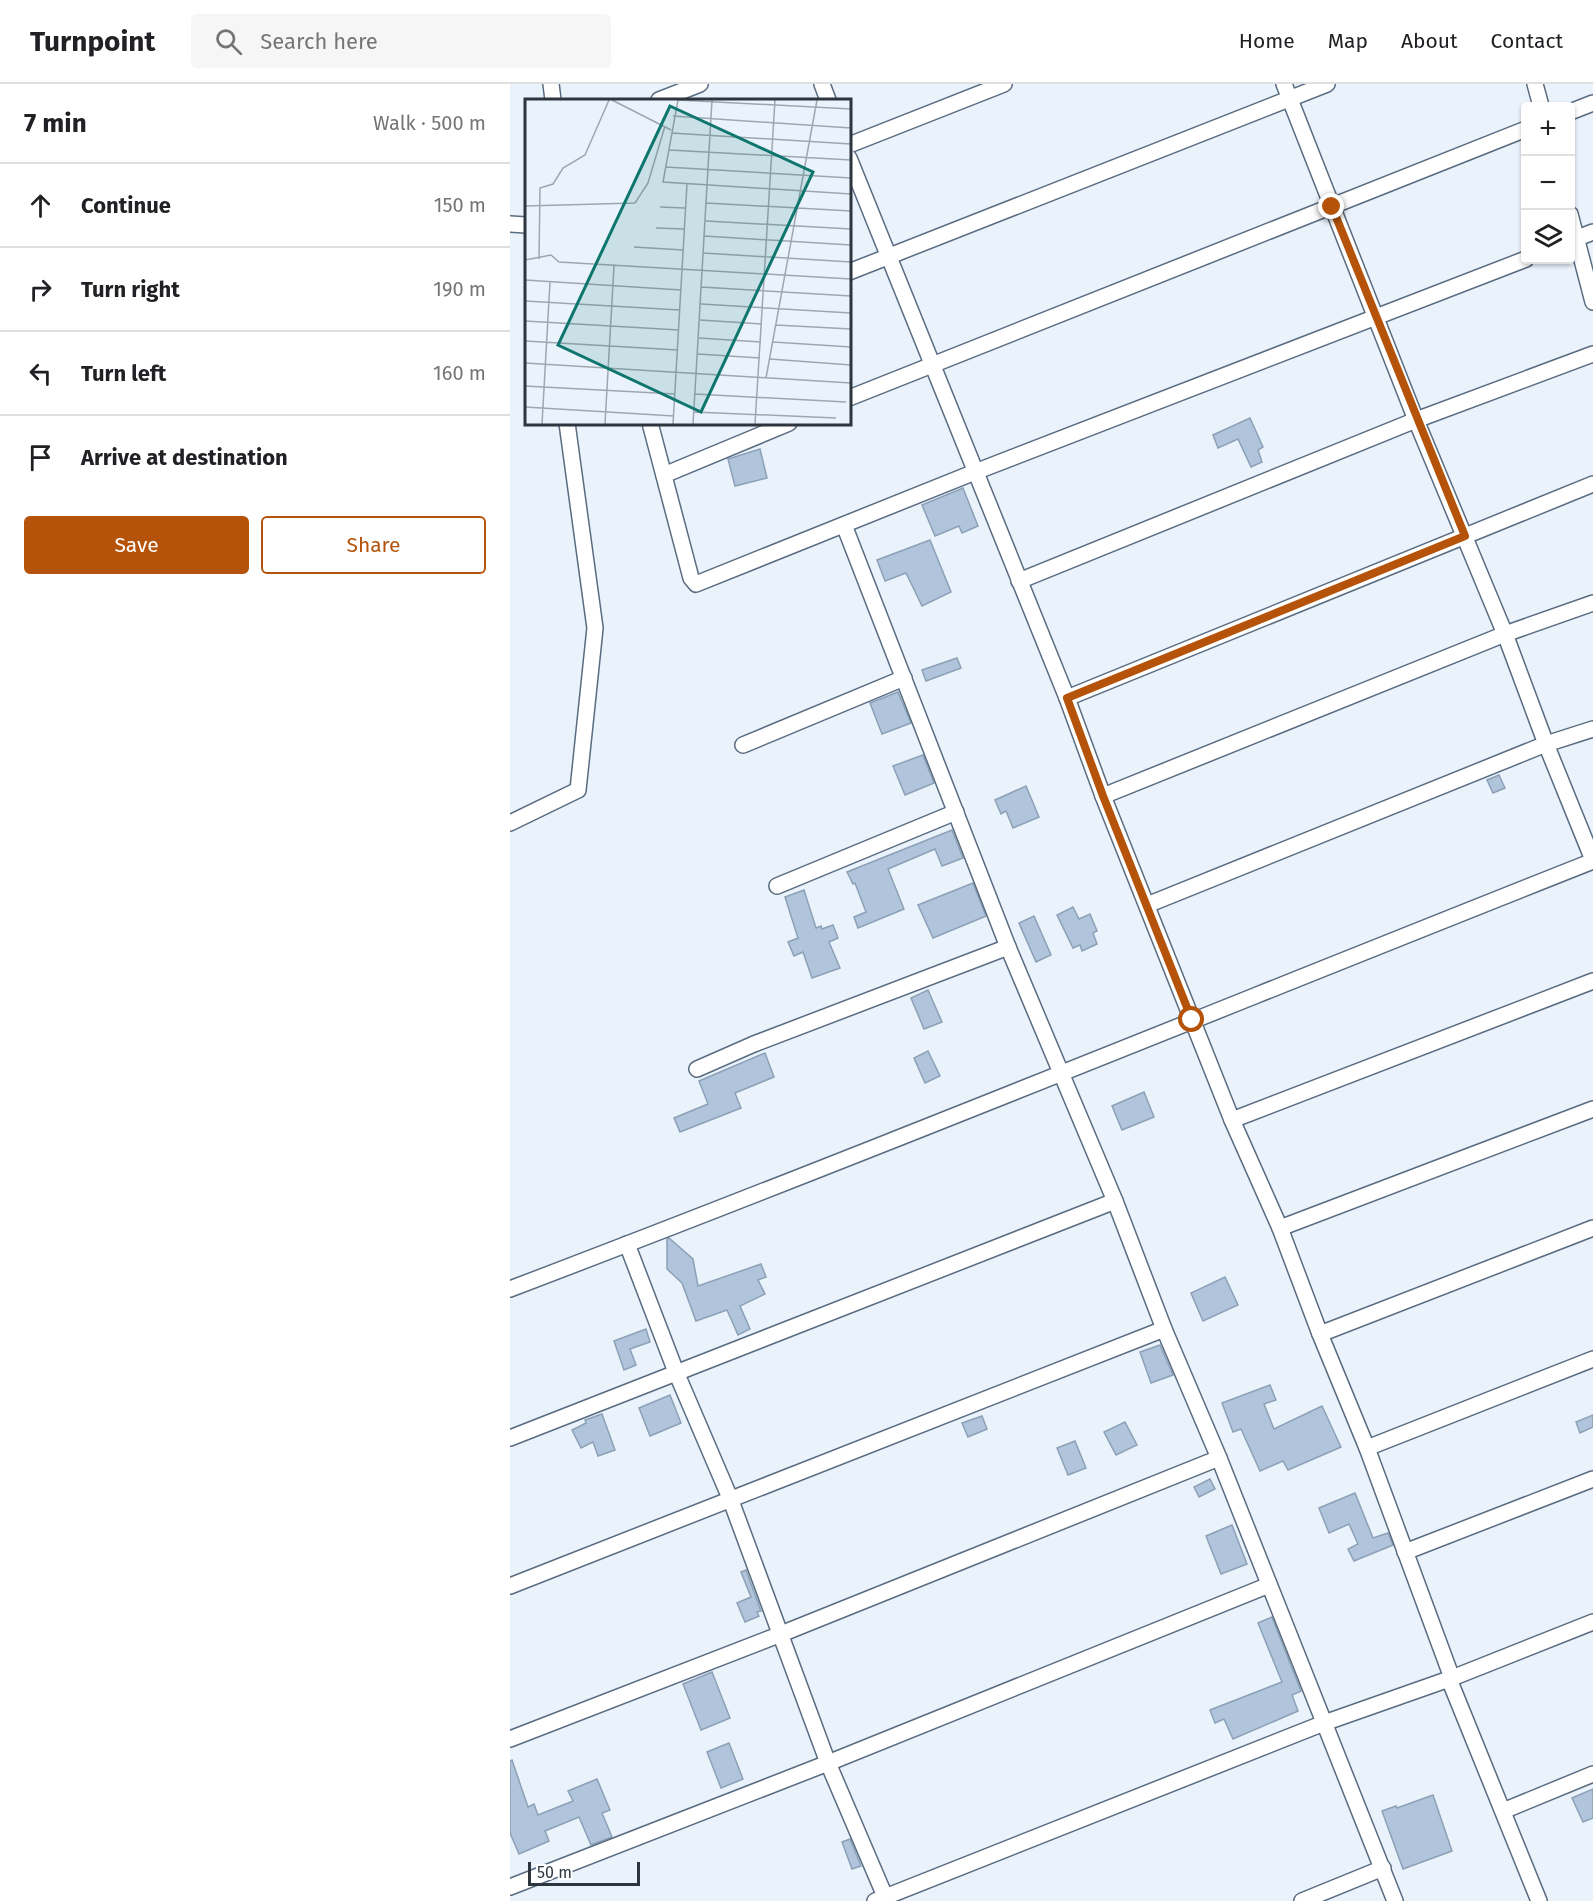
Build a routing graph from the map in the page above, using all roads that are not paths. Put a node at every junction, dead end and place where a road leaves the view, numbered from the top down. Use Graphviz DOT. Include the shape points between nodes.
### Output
graph roads {
  1 [pos="550,84"];
  2 [pos="700,84"];
  3 [pos="822,84"];
  4 [pos="1004,84"];
  5 [pos="1284,84"];
  6 [pos="1327,84"];
  7 [pos="1535,84"];
  8 [pos="553,99"];
  9 [pos="662,99"];
  10 [pos="828,99"];
  11 [pos="1290,100"];
  12 [pos="1540,102"];
  13 [pos="1593,103"];
  14 [pos="1575,110"];
  15 [pos="1521,131"];
  16 [pos="850,145"];
  17 [pos="850,160"];
  18 [pos="1332,207"];
  19 [pos="510,224"];
  20 [pos="525,225"];
  21 [pos="1593,232"];
  22 [pos="1575,240"];
  23 [pos="1575,243"];
  24 [pos="890,255"];
  25 [pos="1521,261"];
  26 [pos="850,272"];
  27 [pos="1593,302"];
  28 [pos="1375,317"];
  29 [pos="1593,354"];
  30 [pos="932,364"];
  31 [pos="850,398"];
  32 [pos="1416,420"];
  33 [pos="567,424"];
  34 [pos="650,424"];
  35 [pos="787,424"];
  36 [pos="975,472"];
  37 [pos="664,475"];
  38 [pos="1593,484"];
  39 [pos="844,525"];
  40 [pos="1465,536"];
  41 [pos="1019,581"];
  42 [pos="1593,603"];
  43 [pos="1505,634"];
  44 [pos="904,678"];
  45 [pos="1067,698"];
  46 [pos="1593,729"];
  47 [pos="1546,744"];
  48 [pos="743,745"];
  49 [pos="1103,796"];
  50 [pos="956,812"];
  51 [pos="510,824"];
  52 [pos="1593,860"];
  53 [pos="777,886"];
  54 [pos="1147,905"];
  55 [pos="1008,946"];
  56 [pos="1593,981"];
  57 [pos="1192,1020"];
  58 [pos="697,1069"];
  59 [pos="1063,1073"];
  60 [pos="1593,1109"];
  61 [pos="1232,1120"];
  62 [pos="1115,1201"];
  63 [pos="1280,1228"];
  64 [pos="1593,1228"];
  65 [pos="627,1244"];
  66 [pos="510,1289"];
  67 [pos="1164,1329"];
  68 [pos="1320,1335"];
  69 [pos="1593,1359"];
  70 [pos="676,1372"];
  71 [pos="510,1438"];
  72 [pos="1367,1448"];
  73 [pos="1219,1458"];
  74 [pos="1593,1479"];
  75 [pos="730,1498"];
  76 [pos="1405,1552"];
  77 [pos="1269,1585"];
  78 [pos="510,1586"];
  79 [pos="1593,1622"];
  80 [pos="781,1634"];
  81 [pos="1451,1678"];
  82 [pos="1324,1723"];
  83 [pos="510,1739"];
  84 [pos="828,1763"];
  85 [pos="1593,1774"];
  86 [pos="1503,1811"];
  87 [pos="1383,1868"];
  88 [pos="510,1887"];
  89 [pos="882,1900"];
  90 [pos="1302,1901"];
  91 [pos="1395,1901"];
  92 [pos="1539,1901"];
  1 -- 8 [label="street"];
  2 -- 9 [label="street"];
  3 -- 10 [label="street"];
  4 -- 16 [label="street"];
  5 -- 11 [label="street"];
  6 -- 11 [label="street"];
  7 -- 12 [label="street"];
  11 -- 18 [label="street"];
  11 -- 24 [label="street"];
  13 -- 14 [label="street"];
  15 -- 18 [label="street"];
  17 -- 24 [label="street"];
  18 -- 28 [label="street"];
  18 -- 30 [label="street"];
  19 -- 20 [label="street"];
  21 -- 22 [label="street"];
  23 -- 27 [label="street"];
  24 -- 26 [label="street"];
  24 -- 30 [label="street"];
  25 -- 28 [label="street"];
  28 -- 32 [label="street"];
  28 -- 36 [label="street"];
  29 -- 32 [label="street"];
  30 -- 31 [label="street"];
  30 -- 36 [label="street"];
  32 -- 40 [label="street"];
  32 -- 41 [label="street"];
  33 -- 51 [label="street" via="595,628 578,790"];
  34 -- 37 [label="street"];
  35 -- 37 [label="street"];
  36 -- 39 [label="street"];
  36 -- 41 [label="street"];
  37 -- 39 [label="street" via="691,578 696,584"];
  38 -- 40 [label="street"];
  39 -- 44 [label="street"];
  40 -- 43 [label="street"];
  40 -- 45 [label="street"];
  41 -- 45 [label="street"];
  42 -- 43 [label="street"];
  43 -- 47 [label="street"];
  43 -- 49 [label="street"];
  44 -- 48 [label="street"];
  44 -- 50 [label="street"];
  45 -- 49 [label="street"];
  46 -- 47 [label="street"];
  47 -- 52 [label="street"];
  47 -- 54 [label="street"];
  49 -- 54 [label="street"];
  50 -- 53 [label="street"];
  50 -- 55 [label="street"];
  52 -- 57 [label="street"];
  54 -- 57 [label="street"];
  55 -- 58 [label="street"];
  55 -- 59 [label="street"];
  56 -- 61 [label="street"];
  57 -- 59 [label="street"];
  57 -- 61 [label="street"];
  59 -- 62 [label="street"];
  59 -- 65 [label="street"];
  60 -- 63 [label="street"];
  61 -- 63 [label="street"];
  62 -- 67 [label="street"];
  62 -- 70 [label="street"];
  63 -- 68 [label="street"];
  64 -- 68 [label="street"];
  65 -- 66 [label="street"];
  65 -- 70 [label="street"];
  67 -- 73 [label="street"];
  67 -- 75 [label="street"];
  68 -- 72 [label="street"];
  69 -- 72 [label="street"];
  70 -- 71 [label="street"];
  70 -- 75 [label="street"];
  72 -- 76 [label="street"];
  73 -- 77 [label="street"];
  73 -- 80 [label="street"];
  74 -- 76 [label="street"];
  75 -- 78 [label="street"];
  75 -- 80 [label="street"];
  76 -- 81 [label="street"];
  77 -- 82 [label="street"];
  77 -- 84 [label="street"];
  79 -- 81 [label="street"];
  80 -- 83 [label="street"];
  80 -- 84 [label="street"];
  81 -- 82 [label="street"];
  81 -- 86 [label="street"];
  82 -- 87 [label="street"];
  82 -- 89 [label="street"];
  84 -- 88 [label="street"];
  84 -- 89 [label="street"];
  85 -- 86 [label="street"];
  86 -- 92 [label="street"];
  87 -- 90 [label="street"];
  87 -- 91 [label="street"];
}
